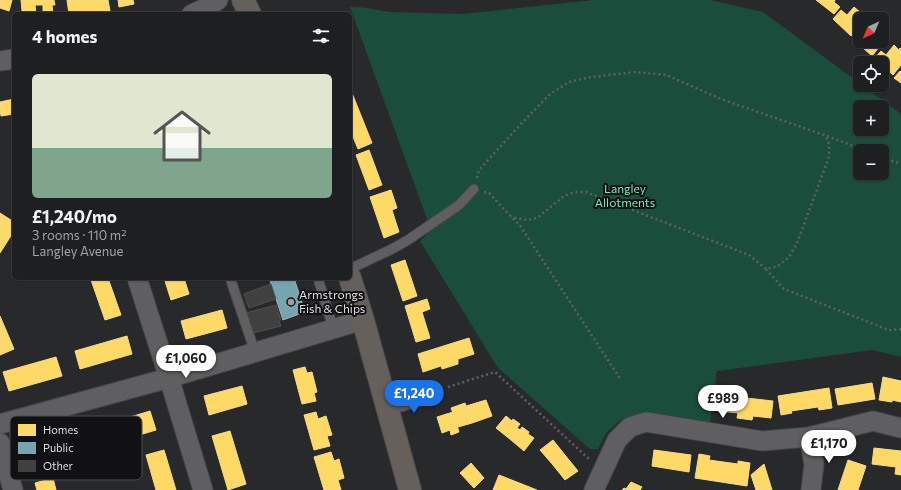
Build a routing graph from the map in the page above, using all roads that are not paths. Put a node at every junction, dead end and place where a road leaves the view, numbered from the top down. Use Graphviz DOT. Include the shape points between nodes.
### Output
graph roads {
  1 [pos="218,0"];
  2 [pos="243,0"];
  3 [pos="196,12"];
  4 [pos="249,12"];
  5 [pos="12,59"];
  6 [pos="0,61"];
  7 [pos="474,189"];
  8 [pos="352,268"];
  9 [pos="138,280"];
  10 [pos="231,280"];
  11 [pos="319,280"];
  12 [pos="351,280"];
  13 [pos="363,320"];
  14 [pos="334,328"];
  15 [pos="255,352"];
  16 [pos="169,378"];
  17 [pos="432,392"];
  18 [pos="387,406"];
  19 [pos="29,416"];
  20 [pos="10,421"];
  21 [pos="0,424"];
  22 [pos="901,428"];
  23 [pos="809,437"];
  24 [pos="0,443"];
  25 [pos="10,479"];
  26 [pos="10,480"];
  27 [pos="13,490"];
  28 [pos="202,490"];
  29 [pos="410,490"];
  30 [pos="594,490"];
  31 [pos="811,490"];
  1 -- 3 [label="street"];
  2 -- 4 [label="main road"];
  5 -- 6 [label="street"];
  7 -- 8 [label="lane" via="459,205 408,240"];
  9 -- 16 [label="street"];
  10 -- 15 [label="lane"];
  11 -- 14 [label="lane"];
  12 -- 13 [label="main road"];
  13 -- 14 [label="street"];
  13 -- 18 [label="main road"];
  14 -- 15 [label="street"];
  15 -- 16 [label="street"];
  16 -- 19 [label="street"];
  16 -- 28 [label="street"];
  17 -- 18 [label="street"];
  18 -- 29 [label="main road"];
  20 -- 21 [label="street"];
  22 -- 23 [label="street" via="873,421"];
  23 -- 30 [label="street" via="762,441 646,422 630,427 617,440"];
  23 -- 31 [label="street" via="814,464"];
  24 -- 25 [label="street"];
  26 -- 27 [label="street"];
}
